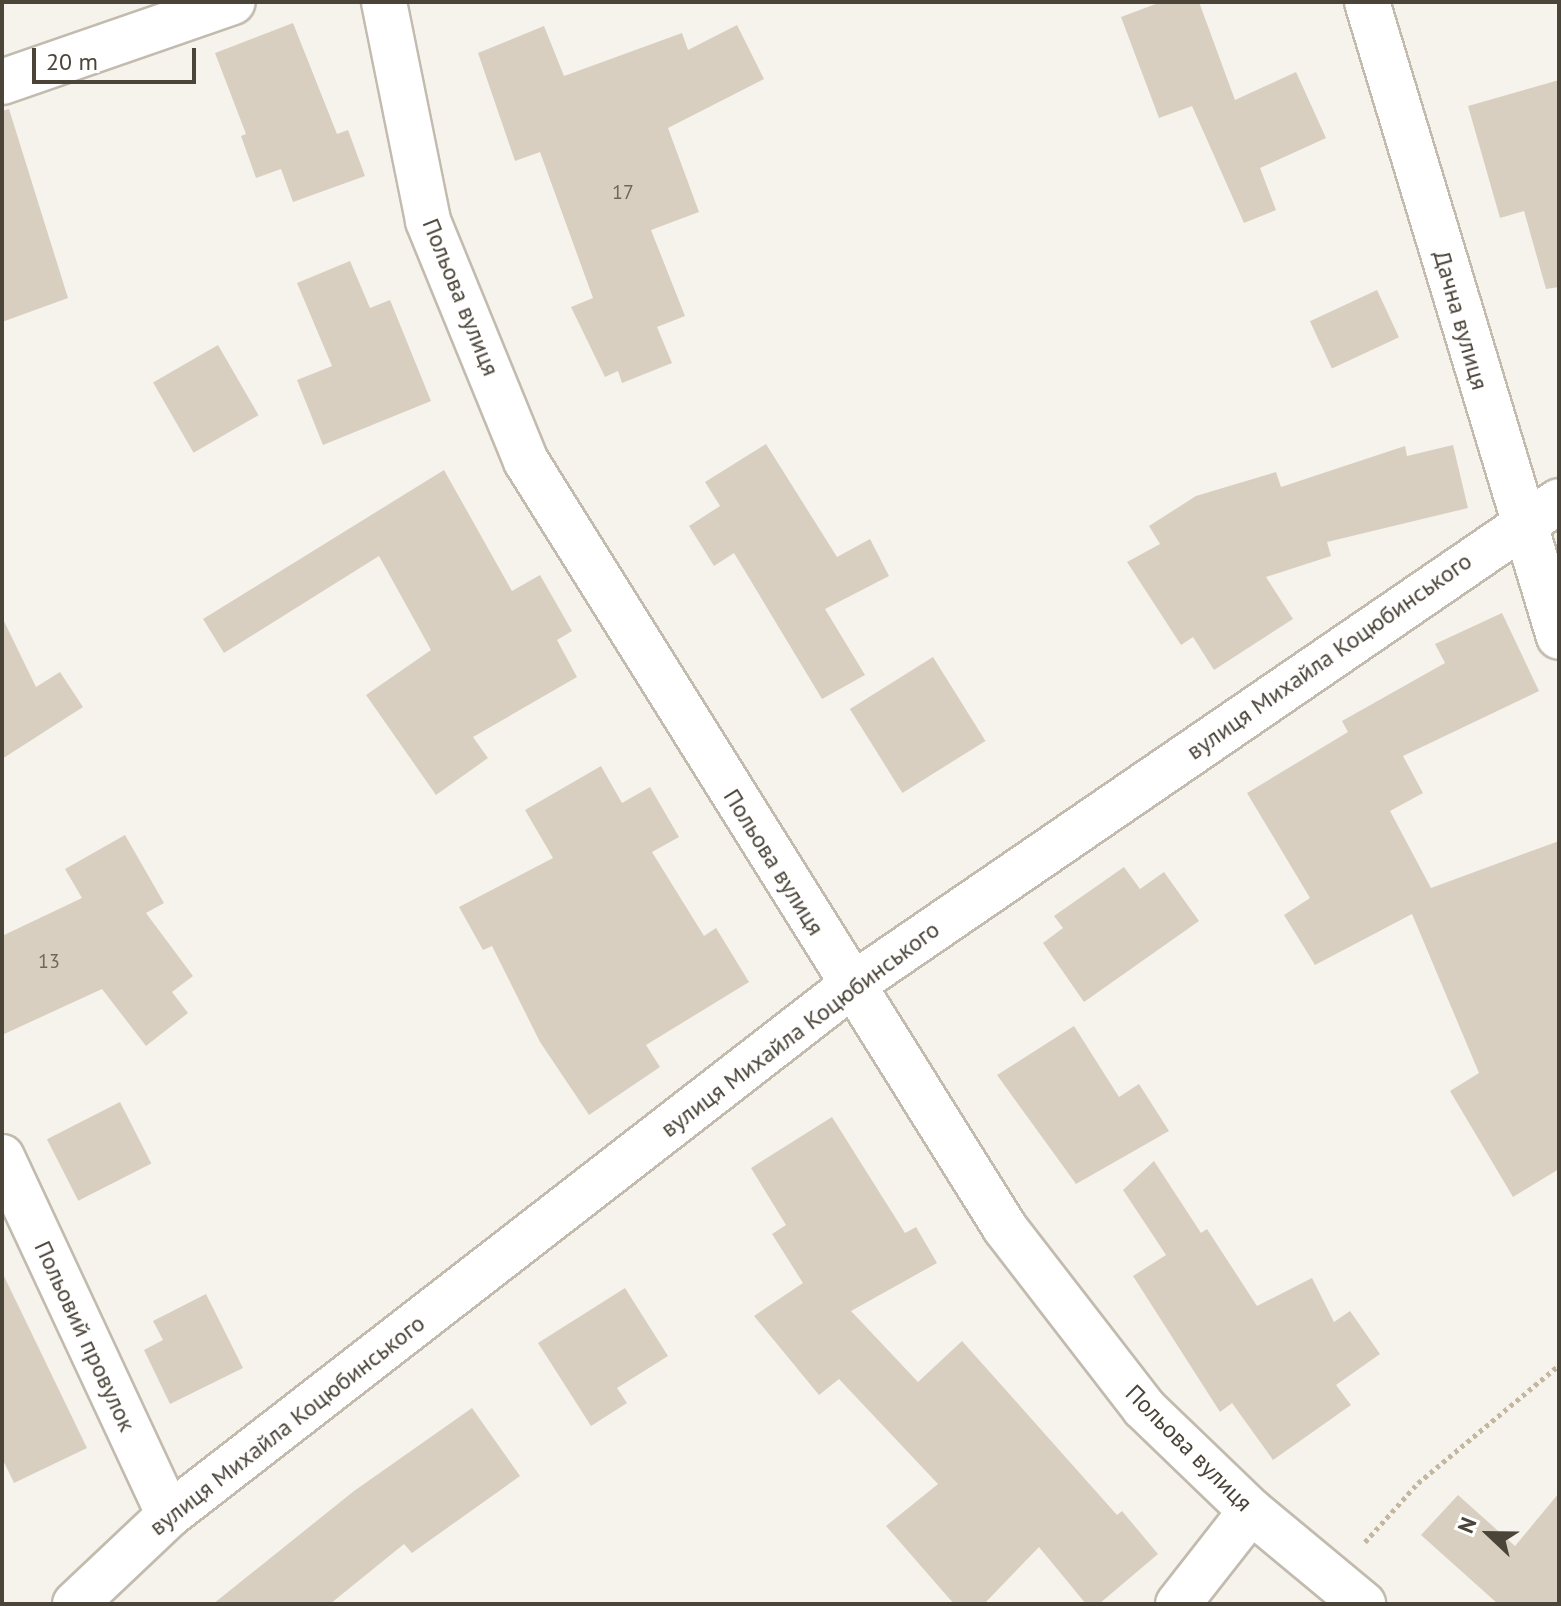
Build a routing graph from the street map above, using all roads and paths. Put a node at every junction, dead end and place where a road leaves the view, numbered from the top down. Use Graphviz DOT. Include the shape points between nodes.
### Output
graph roads {
  1 [pos="233,2"];
  2 [pos="384,2"];
  3 [pos="1367,2"];
  4 [pos="2,82"];
  5 [pos="1559,501"];
  6 [pos="1521,524"];
  7 [pos="1559,637"];
  8 [pos="851,986"];
  9 [pos="2,1157"];
  10 [pos="1559,1365"];
  11 [pos="1251,1511"];
  12 [pos="169,1515"];
  13 [pos="1348,1591"];
  14 [pos="75,1604"];
  15 [pos="1178,1604"];
  1 -- 4 [label="street"];
  2 -- 8 [label="street, Польова вулиця" via="428,221 526,461"];
  3 -- 6 [label="street, Дачна вулиця"];
  5 -- 6 [label="street, вулиця Михайла Коцюбинського"];
  6 -- 7 [label="street, Дачна вулиця"];
  6 -- 8 [label="street, вулиця Михайла Коцюбинського"];
  8 -- 11 [label="street, Польова вулиця" via="1005,1228 1144,1408"];
  8 -- 12 [label="street, вулиця Михайла Коцюбинського"];
  9 -- 12 [label="street, Польовий провулок"];
  10 -- 13 [label="path" via="1418,1483"];
  11 -- 13 [label="street, Польова вулиця"];
  11 -- 15 [label="street"];
  12 -- 14 [label="street, вулиця Михайла Коцюбинського"];
}
